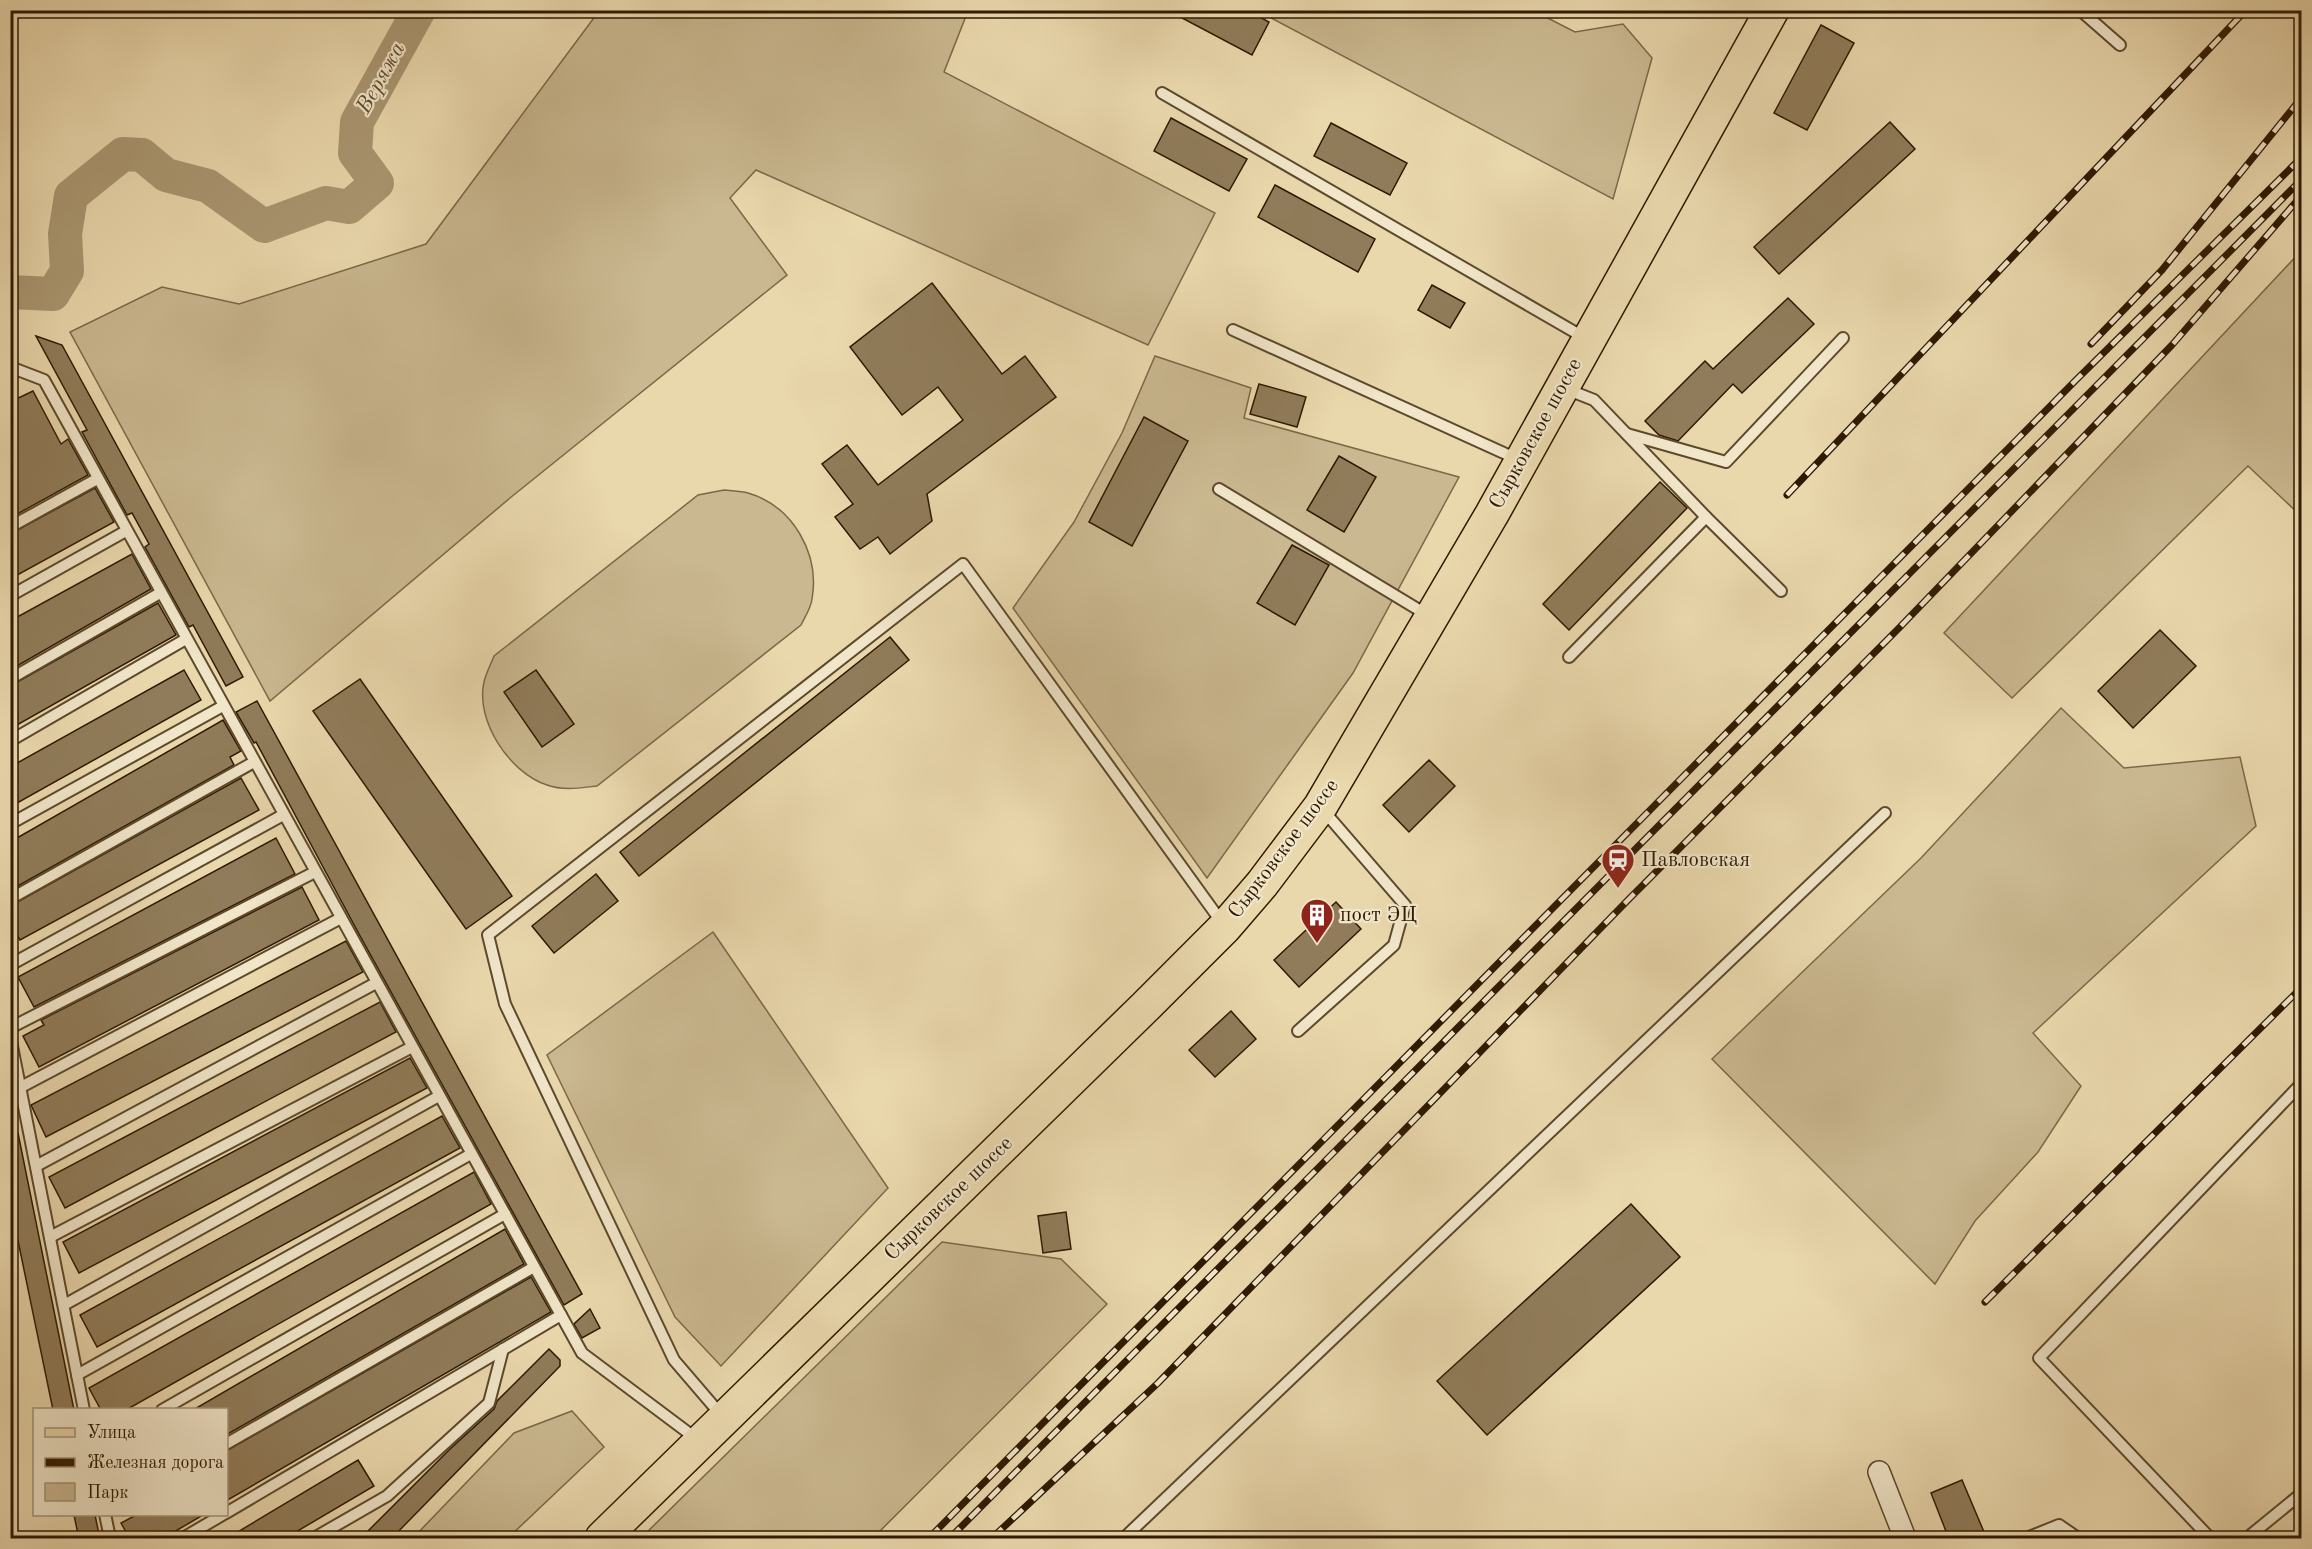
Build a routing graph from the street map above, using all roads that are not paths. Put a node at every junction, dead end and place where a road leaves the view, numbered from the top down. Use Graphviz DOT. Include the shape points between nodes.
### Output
graph roads {
  1 [pos="1772,10"];
  2 [pos="2080,10"];
  3 [pos="2120,45"];
  4 [pos="1162,93"];
  5 [pos="1233,330"];
  6 [pos="1843,338"];
  7 [pos="1588,340"];
  8 [pos="10,367"];
  9 [pos="1561,387"];
  10 [pos="1626,433"];
  11 [pos="1520,460"];
  12 [pos="97,479"];
  13 [pos="1219,489"];
  14 [pos="1706,518"];
  15 [pos="10,527"];
  16 [pos="126,531"];
  17 [pos="1781,591"];
  18 [pos="160,593"];
  19 [pos="10,596"];
  20 [pos="1431,617"];
  21 [pos="186,639"];
  22 [pos="1569,657"];
  23 [pos="10,679"];
  24 [pos="223,705"];
  25 [pos="10,741"];
  26 [pos="254,762"];
  27 [pos="1320,807"];
  28 [pos="1885,813"];
  29 [pos="283,815"];
  30 [pos="10,824"];
  31 [pos="315,872"];
  32 [pos="10,900"];
  33 [pos="341,918"];
  34 [pos="1225,927"];
  35 [pos="10,965"];
  36 [pos="376,983"];
  37 [pos="10,1028"];
  38 [pos="1298,1031"];
  39 [pos="10,1036"];
  40 [pos="412,1047"];
  41 [pos="2301,1083"];
  42 [pos="21,1087"];
  43 [pos="439,1096"];
  44 [pos="471,1154"];
  45 [pos="36,1166"];
  46 [pos="505,1214"];
  47 [pos="50,1237"];
  48 [pos="534,1267"];
  49 [pos="64,1305"];
  50 [pos="561,1315"];
  51 [pos="503,1350"];
  52 [pos="77,1375"];
  53 [pos="84,1408"];
  54 [pos="166,1408"];
  55 [pos="724,1420"];
  56 [pos="700,1442"];
  57 [pos="228,1443"];
  58 [pos="1879,1472"];
  59 [pos="2301,1492"];
  60 [pos="228,1512"];
  61 [pos="105,1516"];
  62 [pos="222,1516"];
  63 [pos="2029,1537"];
  64 [pos="110,1539"];
  65 [pos="183,1539"];
  66 [pos="314,1539"];
  67 [pos="602,1539"];
  68 [pos="1124,1539"];
  69 [pos="1905,1539"];
  70 [pos="2078,1539"];
  71 [pos="2210,1539"];
  72 [pos="2247,1539"];
  1 -- 7 [label="main road, Сырковское шоссе"];
  2 -- 3 [label="lane"];
  4 -- 7 [label="lane"];
  5 -- 11 [label="lane"];
  6 -- 10 [label="lane" via="1726,462"];
  7 -- 9 [label="main road, Сырковское шоссе"];
  8 -- 12 [label="lane" via="44,380"];
  9 -- 10 [label="lane" via="1594,400"];
  9 -- 11 [label="main road, Сырковское шоссе"];
  10 -- 14 [label="lane"];
  11 -- 20 [label="main road, Сырковское шоссе"];
  12 -- 15 [label="lane"];
  12 -- 16 [label="lane"];
  13 -- 20 [label="lane"];
  14 -- 17 [label="lane"];
  14 -- 22 [label="lane"];
  16 -- 18 [label="lane"];
  16 -- 19 [label="lane"];
  18 -- 21 [label="lane"];
  18 -- 23 [label="lane"];
  20 -- 27 [label="main road, Сырковское шоссе"];
  21 -- 24 [label="lane"];
  21 -- 25 [label="lane"];
  24 -- 26 [label="lane"];
  24 -- 30 [label="lane"];
  26 -- 29 [label="lane"];
  26 -- 32 [label="lane"];
  27 -- 34 [label="main road, Сырковское шоссе"];
  27 -- 38 [label="lane" via="1405,905 1394,945"];
  28 -- 68 [label="lane"];
  29 -- 31 [label="lane"];
  29 -- 35 [label="lane"];
  31 -- 33 [label="lane"];
  31 -- 37 [label="lane"];
  33 -- 36 [label="lane"];
  33 -- 42 [label="lane"];
  34 -- 55 [label="main road, Сырковское шоссе"];
  34 -- 55 [label="lane" via="963,564 488,935 505,1004 674,1360"];
  36 -- 40 [label="lane"];
  36 -- 45 [label="lane"];
  39 -- 42 [label="lane"];
  40 -- 43 [label="lane"];
  40 -- 47 [label="lane"];
  41 -- 71 [label="lane" via="2039,1358"];
  42 -- 45 [label="lane"];
  43 -- 44 [label="lane"];
  43 -- 49 [label="lane"];
  44 -- 46 [label="lane"];
  44 -- 52 [label="lane"];
  45 -- 47 [label="lane"];
  46 -- 48 [label="lane"];
  46 -- 54 [label="lane"];
  47 -- 49 [label="lane"];
  48 -- 50 [label="lane"];
  48 -- 57 [label="lane"];
  49 -- 52 [label="lane"];
  50 -- 51 [label="lane"];
  50 -- 56 [label="lane" via="582,1353"];
  51 -- 60 [label="lane"];
  51 -- 66 [label="lane" via="489,1403 387,1496"];
  52 -- 53 [label="lane"];
  55 -- 56 [label="main road, Сырковское шоссе"];
  56 -- 67 [label="main road, Сырковское шоссе"];
  58 -- 69 [label="street"];
  59 -- 72 [label="lane"];
  61 -- 64 [label="lane"];
  62 -- 65 [label="lane"];
  63 -- 70 [label="lane" via="2059,1525"];
}
